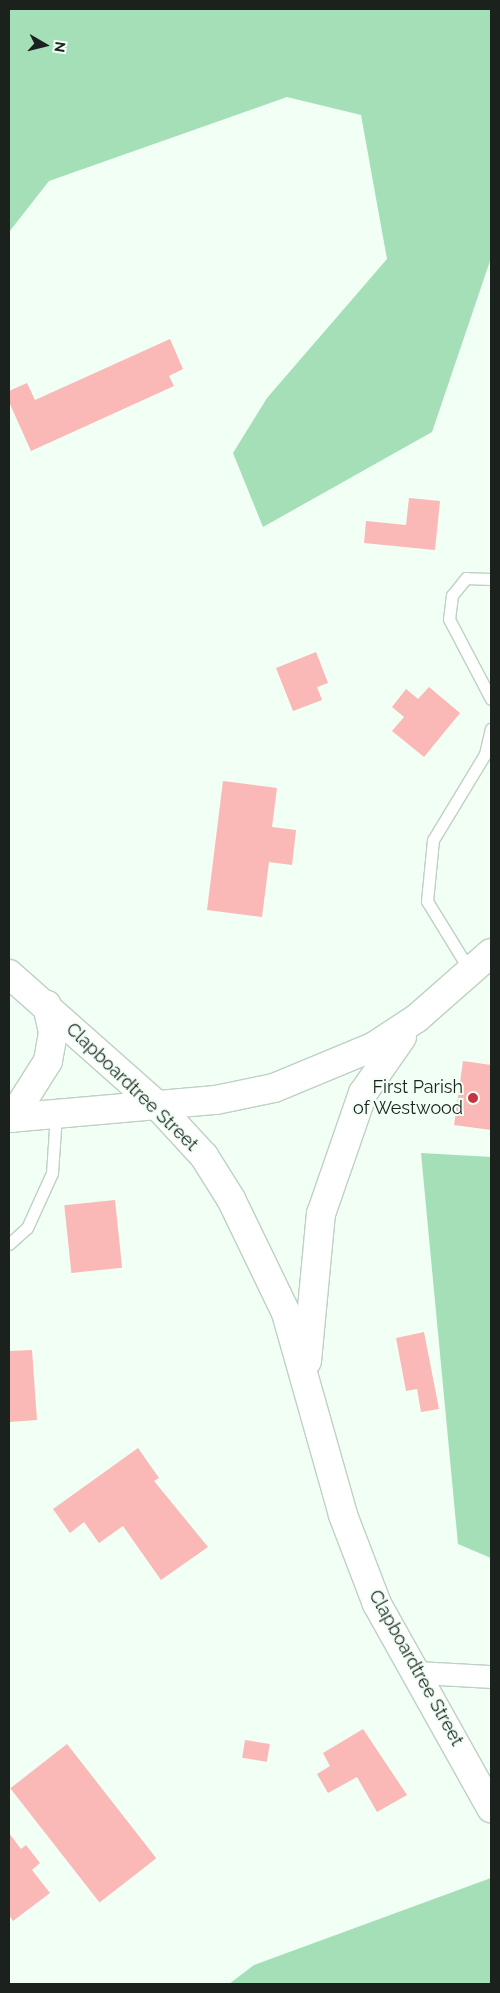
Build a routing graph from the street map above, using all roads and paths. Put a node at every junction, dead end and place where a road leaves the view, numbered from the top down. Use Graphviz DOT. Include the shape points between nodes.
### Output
graph roads {
  1 [pos="491,579"];
  2 [pos="491,699"];
  3 [pos="491,729"];
  4 [pos="491,953"];
  5 [pos="471,973"];
  6 [pos="9,974"];
  7 [pos="48,1005"];
  8 [pos="417,1018"];
  9 [pos="156,1104"];
  10 [pos="56,1115"];
  11 [pos="11,1118"];
  12 [pos="9,1244"];
  13 [pos="306,1380"];
  14 [pos="419,1673"];
  15 [pos="491,1677"];
  16 [pos="491,1808"];
  1 -- 2 [label="lane" via="466,578 452,595 449,619"];
  3 -- 5 [label="lane" via="485,754 433,840 427,901"];
  4 -- 5 [label="main road"];
  5 -- 8 [label="main road"];
  6 -- 7 [label="main road, Clapboardtree Street"];
  7 -- 9 [label="main road, Clapboardtree Street"];
  7 -- 11 [label="main road" via="53,1032 48,1061"];
  8 -- 9 [label="main road" via="342,1062 274,1088 216,1100"];
  8 -- 13 [label="main road, Clapboardtree Street" via="380,1062 362,1093 322,1214"];
  9 -- 10 [label="main road"];
  9 -- 13 [label="main road, Clapboardtree Street" via="204,1156 240,1216 286,1313"];
  10 -- 11 [label="main road"];
  10 -- 12 [label="lane" via="52,1173 27,1228"];
  13 -- 14 [label="main road, Clapboardtree Street" via="346,1524 377,1604"];
  14 -- 15 [label="street"];
  14 -- 16 [label="main road, Clapboardtree Street"];
}
